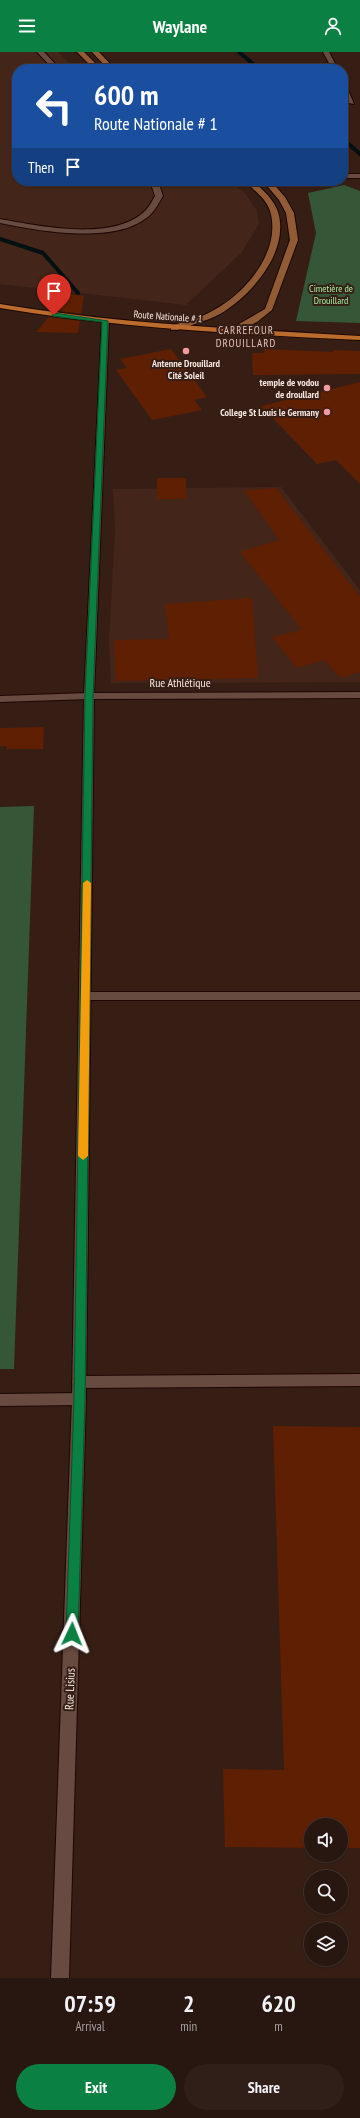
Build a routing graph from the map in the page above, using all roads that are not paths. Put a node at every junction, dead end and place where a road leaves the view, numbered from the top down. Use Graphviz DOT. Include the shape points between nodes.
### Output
graph roads {
  1 [pos="40,52"];
  2 [pos="80,52"];
  3 [pos="95,52"];
  4 [pos="326,52"];
  5 [pos="52,64"];
  6 [pos="93,64"];
  7 [pos="107,64"];
  8 [pos="332,64"];
  9 [pos="348,95"];
  10 [pos="360,102"];
  11 [pos="348,103"];
  12 [pos="352,103"];
  13 [pos="348,176"];
  14 [pos="359,176"];
  15 [pos="156,186"];
  16 [pos="255,186"];
  17 [pos="272,186"];
  18 [pos="0,220"];
  19 [pos="0,306"];
  20 [pos="102,320"];
  21 [pos="174,328"];
  22 [pos="235,330"];
  23 [pos="360,338"];
  24 [pos="360,695"];
  25 [pos="89,696"];
  26 [pos="0,699"];
  27 [pos="86,996"];
  28 [pos="360,996"];
  29 [pos="360,1380"];
  30 [pos="80,1382"];
  31 [pos="79,1399"];
  32 [pos="0,1400"];
  33 [pos="60,1978"];
  1 -- 5 [label="street"];
  2 -- 6 [label="main road"];
  3 -- 7 [label="main road"];
  4 -- 8 [label="street"];
  9 -- 12 [label="street"];
  10 -- 12 [label="street"];
  11 -- 12 [label="street"];
  13 -- 14 [label="street"];
  15 -- 18 [label="street" via="159,196 155,207 140,219 98,232 66,231"];
  16 -- 21 [label="main road" via="274,210 278,227 276,245 252,283 238,297 217,312"];
  17 -- 22 [label="main road" via="290,213 294,240 268,310"];
  19 -- 20 [label="main road, Route Nationale # 1"];
  20 -- 21 [label="main road, Route Nationale # 1"];
  20 -- 25 [label="street, Rue Lisius"];
  21 -- 22 [label="main road, Route Nationale # 1"];
  22 -- 23 [label="main road, Route Nationale # 1"];
  24 -- 25 [label="street, Rue Athlétique"];
  25 -- 26 [label="street, Rue Athlétique"];
  25 -- 27 [label="street, Rue Lisius"];
  27 -- 28 [label="street"];
  27 -- 30 [label="street, Rue Lisius"];
  29 -- 30 [label="street"];
  30 -- 31 [label="street, Rue Lisius"];
  31 -- 32 [label="street"];
  31 -- 33 [label="street, Rue Lisius"];
}
